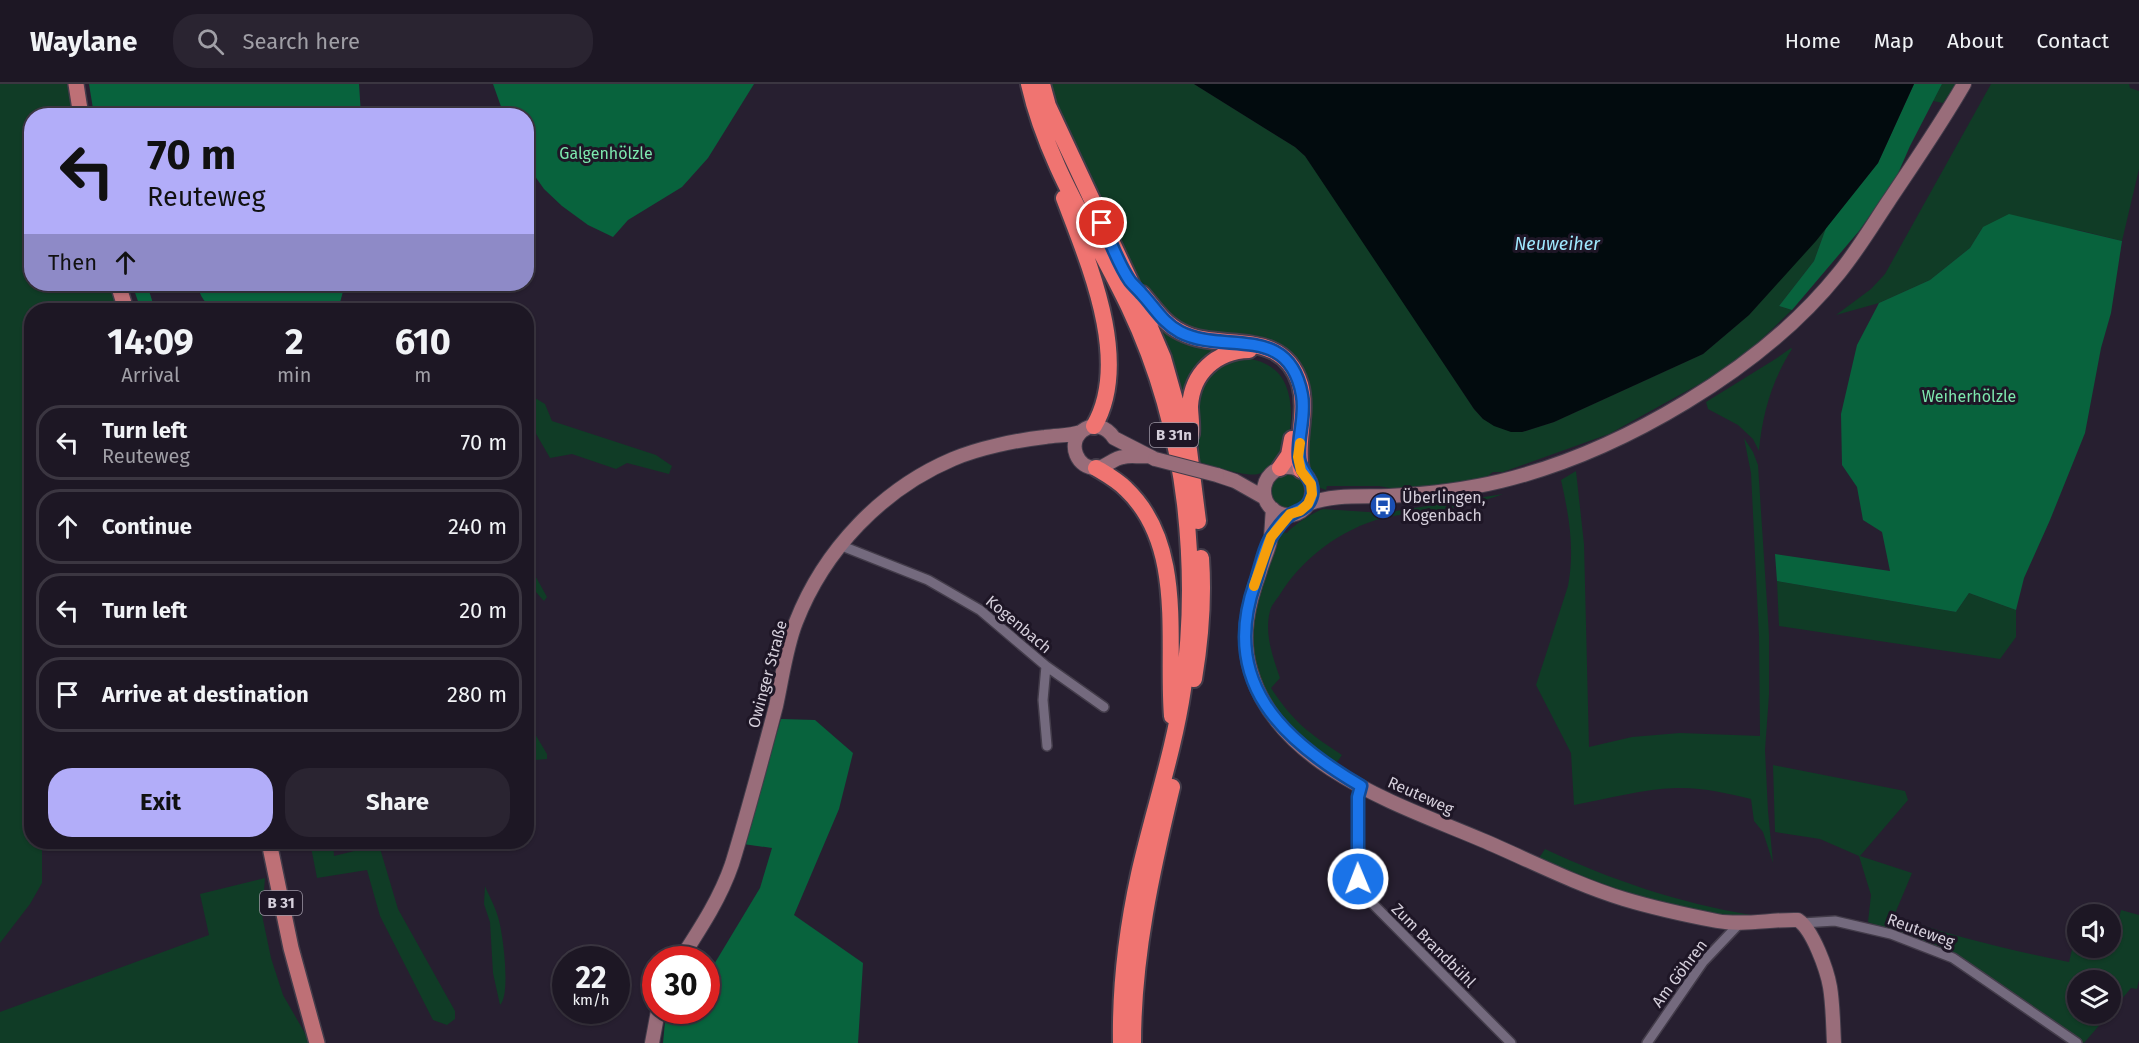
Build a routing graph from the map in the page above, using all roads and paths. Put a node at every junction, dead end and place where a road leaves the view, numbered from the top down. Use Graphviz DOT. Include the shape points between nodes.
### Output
graph roads {
  1 [pos="76,84"];
  2 [pos="1029,84"];
  3 [pos="1042,84"];
  4 [pos="1965,84"];
  5 [pos="80,108"];
  6 [pos="1053,157"];
  7 [pos="1130,281"];
  8 [pos="1087,429"];
  9 [pos="1114,438"];
  10 [pos="1034,440"];
  11 [pos="1075,450"];
  12 [pos="1189,450"];
  13 [pos="1151,457"];
  14 [pos="1112,460"];
  15 [pos="1096,468"];
  16 [pos="1280,468"];
  17 [pos="1306,477"];
  18 [pos="1235,481"];
  19 [pos="1266,482"];
  20 [pos="1348,497"];
  21 [pos="1269,504"];
  22 [pos="1308,504"];
  23 [pos="1290,514"];
  24 [pos="1271,537"];
  25 [pos="842,546"];
  26 [pos="1046,666"];
  27 [pos="1104,706"];
  28 [pos="1173,736"];
  29 [pos="1047,746"];
  30 [pos="1361,786"];
  31 [pos="270,849"];
  32 [pos="1802,923"];
  33 [pos="1739,924"];
  34 [pos="689,946"];
  35 [pos="656,1024"];
  36 [pos="317,1043"];
  37 [pos="652,1043"];
  38 [pos="1121,1043"];
  39 [pos="1133,1043"];
  40 [pos="1511,1043"];
  41 [pos="1647,1043"];
  42 [pos="1834,1043"];
  43 [pos="2077,1043"];
  1 -- 5 [label="main road"];
  2 -- 6 [label="highway, B 31n"];
  3 -- 7 [label="highway, B 31n" via="1048,106"];
  4 -- 20 [label="street" via="1839,274 1781,332 1731,372 1615,440 1533,472 1431,494"];
  6 -- 8 [label="highway" via="1105,327 1108,385 1102,413"];
  6 -- 28 [label="highway, B 31n" via="1131,310 1154,368 1174,437 1185,503 1191,610 1183,689"];
  7 -- 12 [label="highway, B 31n" via="1163,358"];
  7 -- 17 [label="highway" via="1155,311 1181,333 1198,339 1263,346 1290,366 1302,396 1298,457"];
  8 -- 9 [label="street" via="1106,429"];
  8 -- 10 [label="street, Owinger Straße"];
  8 -- 11 [label="street" via="1076,440"];
  9 -- 13 [label="street"];
  9 -- 14 [label="street" via="1116,450"];
  10 -- 11 [label="street, Owinger Straße"];
  10 -- 25 [label="street, Owinger Straße" via="968,453 915,478 860,521"];
  11 -- 15 [label="street" via="1084,465"];
  12 -- 16 [label="highway" via="1191,395 1202,372 1222,356 1258,352 1282,368 1295,394 1289,455"];
  12 -- 39 [label="highway, B 31n" via="1196,492 1203,598 1200,647 1144,917"];
  13 -- 14 [label="street" via="1123,456"];
  13 -- 18 [label="street, bridge"];
  14 -- 15 [label="street"];
  15 -- 28 [label="highway" via="1126,489 1140,505 1164,555 1169,588"];
  16 -- 17 [label="street" via="1288,466"];
  16 -- 19 [label="street"];
  17 -- 20 [label="street" via="1316,488"];
  17 -- 22 [label="street" via="1312,494"];
  18 -- 19 [label="street"];
  18 -- 21 [label="street"];
  19 -- 21 [label="street"];
  20 -- 22 [label="street"];
  21 -- 23 [label="street"];
  21 -- 24 [label="street, Reuteweg"];
  22 -- 23 [label="street"];
  23 -- 24 [label="street, Reuteweg"];
  24 -- 30 [label="street, Reuteweg" via="1246,619 1247,655 1255,685 1269,712 1294,740"];
  25 -- 26 [label="street, Kogenbach" via="928,580 980,610"];
  25 -- 34 [label="street, Owinger Straße" via="819,576 796,623 731,866 711,911"];
  26 -- 27 [label="street, Kogenbach"];
  26 -- 29 [label="street" via="1043,700"];
  28 -- 38 [label="highway, B 31n" via="1132,908"];
  30 -- 33 [label="street, Reuteweg" via="1614,895"];
  30 -- 40 [label="street, Zum Brandbühl" via="1357,839 1358,879 1362,887 1372,903"];
  31 -- 36 [label="main road, B 31" via="291,948"];
  32 -- 33 [label="street, Reuteweg" via="1787,920"];
  32 -- 42 [label="street" via="1827,975"];
  32 -- 43 [label="street, Reuteweg" via="1835,921 1891,934 1953,958"];
  33 -- 41 [label="street, Am Göhren" via="1703,962"];
  35 -- 37 [label="street"];
}
